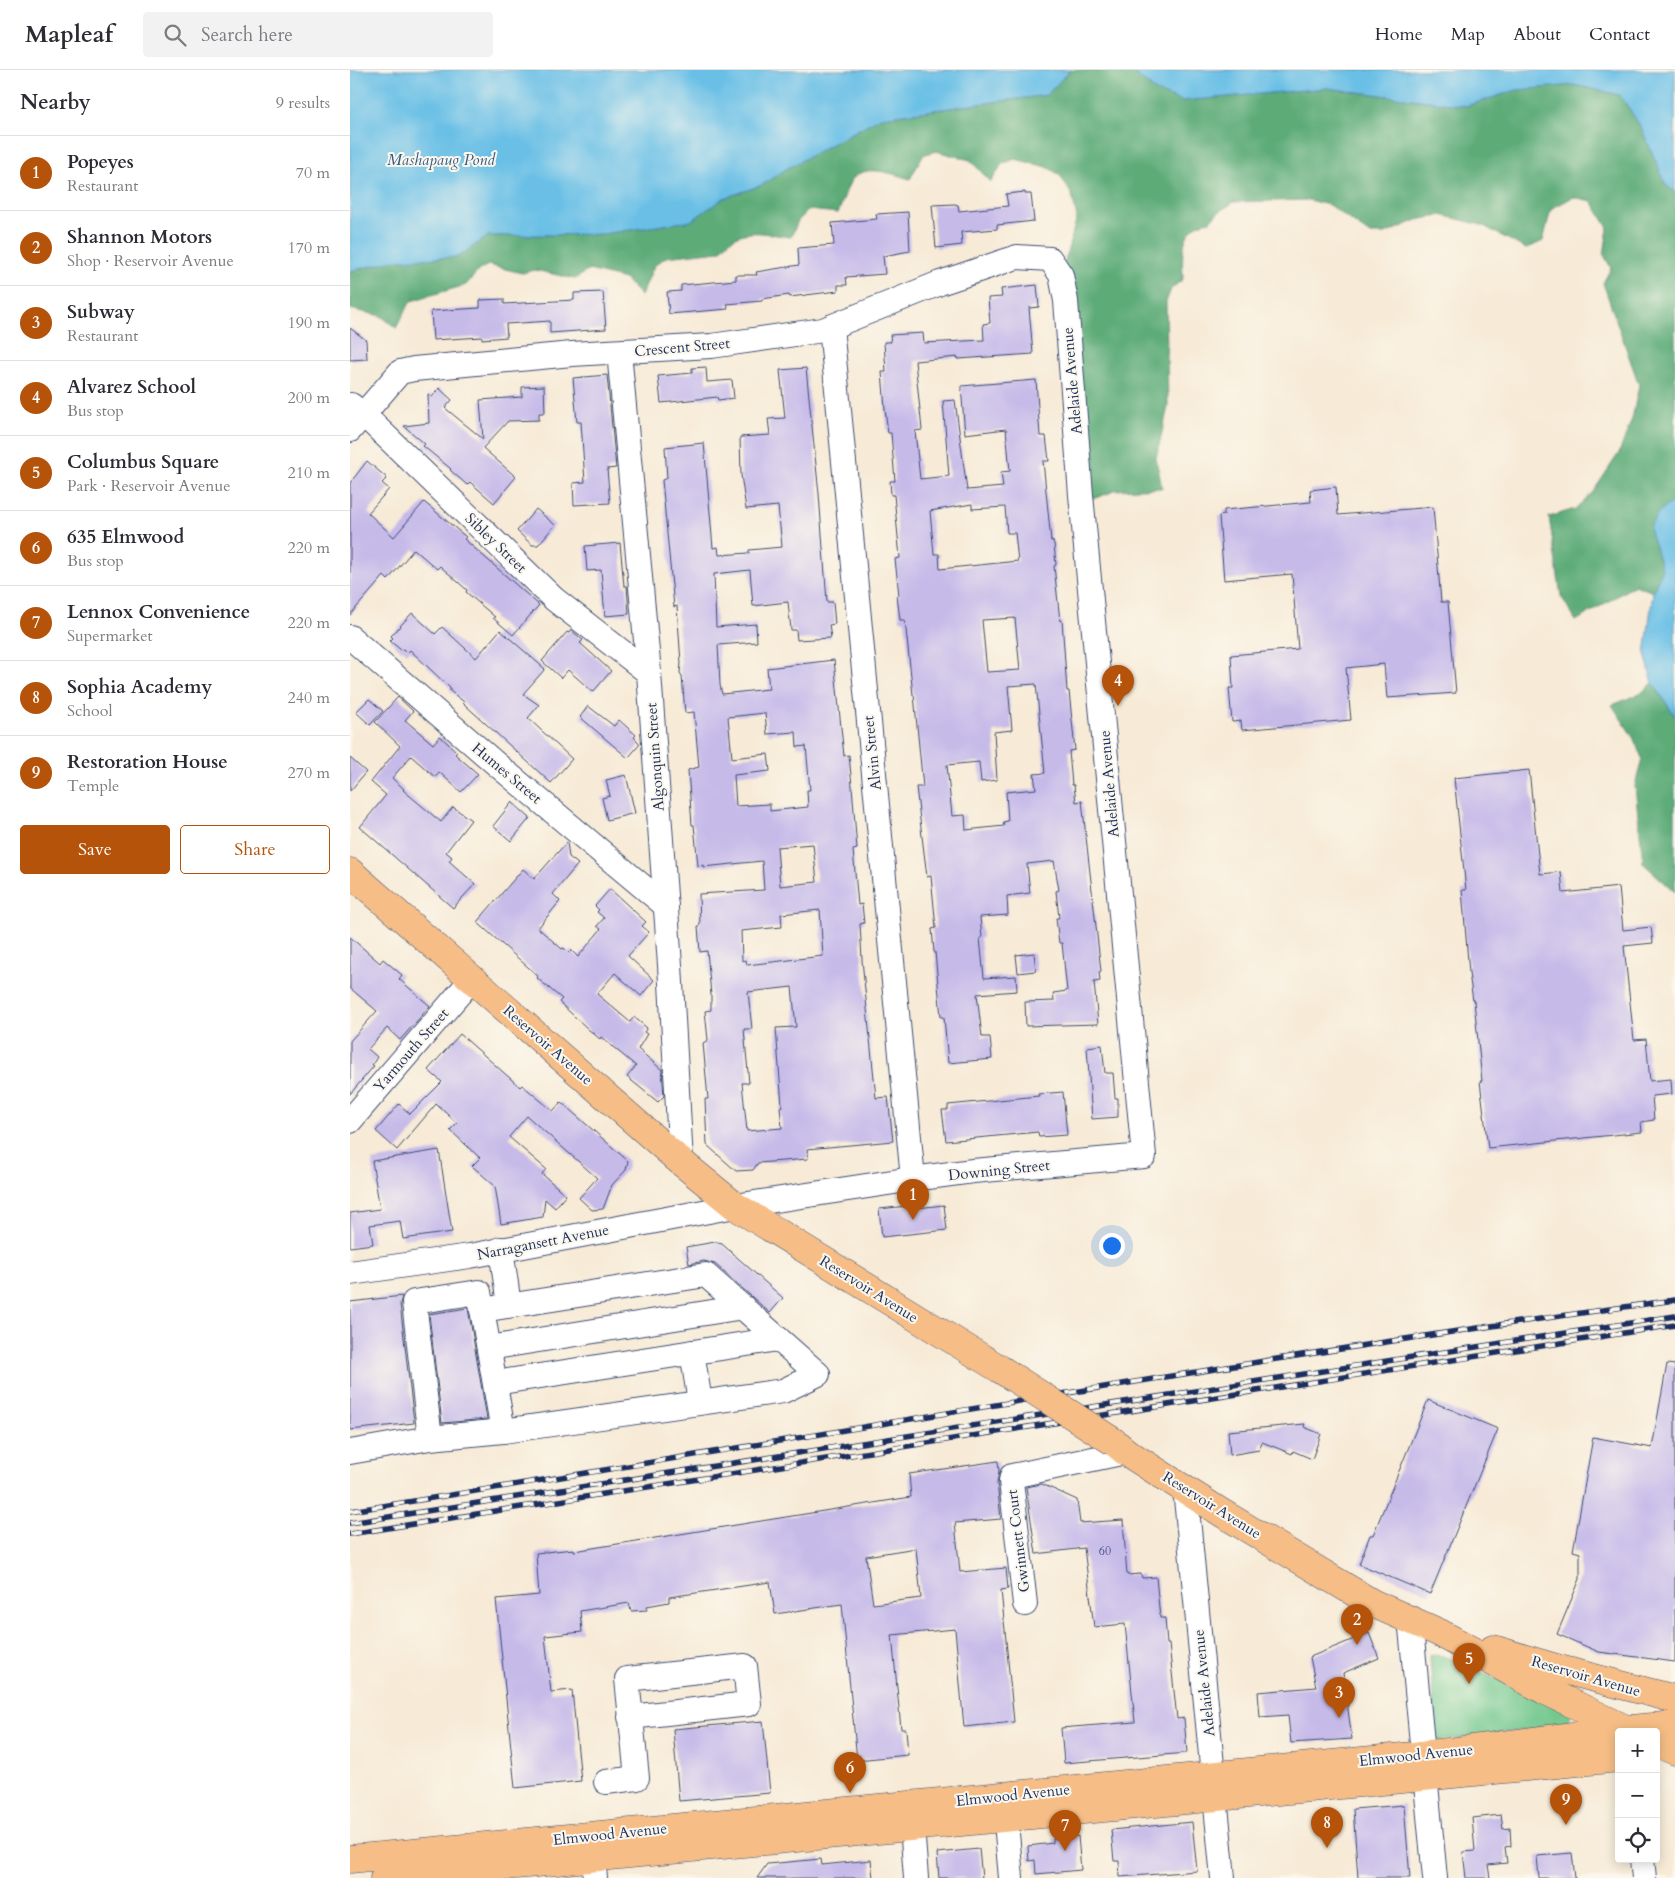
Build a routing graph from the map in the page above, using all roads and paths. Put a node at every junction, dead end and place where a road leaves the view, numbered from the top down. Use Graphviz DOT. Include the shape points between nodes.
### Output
graph roads {
  1 [pos="1027,257"];
  2 [pos="831,327"];
  3 [pos="619,352"];
  4 [pos="354,416"];
  5 [pos="350,637"];
  6 [pos="649,673"];
  7 [pos="350,872"];
  8 [pos="666,906"];
  9 [pos="472,979"];
  10 [pos="350,1121"];
  11 [pos="1144,1156"];
  12 [pos="681,1162"];
  13 [pos="913,1180"];
  14 [pos="735,1206"];
  15 [pos="500,1249"];
  16 [pos="470,1256"];
  17 [pos="350,1273"];
  18 [pos="480,1301"];
  19 [pos="509,1306"];
  20 [pos="743,1307"];
  21 [pos="778,1338"];
  22 [pos="489,1348"];
  23 [pos="692,1352"];
  24 [pos="495,1383"];
  25 [pos="700,1402"];
  26 [pos="503,1431"];
  27 [pos="430,1438"];
  28 [pos="1120,1447"];
  29 [pos="350,1452"];
  30 [pos="1185,1488"];
  31 [pos="1025,1604"];
  32 [pos="1410,1618"];
  33 [pos="1440,1633"];
  34 [pos="1675,1699"];
  35 [pos="630,1717"];
  36 [pos="1675,1725"];
  37 [pos="1624,1728"];
  38 [pos="1647,1728"];
  39 [pos="1615,1732"];
  40 [pos="1660,1744"];
  41 [pos="1675,1752"];
  42 [pos="1660,1754"];
  43 [pos="1615,1758"];
  44 [pos="1424,1766"];
  45 [pos="606,1782"];
  46 [pos="1214,1786"];
  47 [pos="1004,1807"];
  48 [pos="912,1826"];
  49 [pos="593,1857"];
  50 [pos="350,1859"];
  51 [pos="1642,1863"];
  52 [pos="386,1872"];
  53 [pos="916,1878"];
  54 [pos="1011,1878"];
  55 [pos="1223,1878"];
  56 [pos="1435,1878"];
  57 [pos="1644,1878"];
  1 -- 2 [label="street, Crescent Street" via="940,283"];
  1 -- 11 [label="street, Adelaide Avenue" via="1050,259 1061,274 1066,301 1081,495"];
  2 -- 3 [label="street, Crescent Street" via="711,346"];
  2 -- 13 [label="street, Alvin Street"];
  3 -- 4 [label="street, Crescent Street" via="400,372"];
  3 -- 6 [label="street, Algonquin Street"];
  4 -- 6 [label="street, Sibley Street" via="554,599"];
  5 -- 8 [label="street, Humes Street"];
  6 -- 8 [label="street, Algonquin Street"];
  7 -- 9 [label="main road, Reservoir Avenue"];
  8 -- 12 [label="street, Algonquin Street"];
  9 -- 10 [label="street, Yarmouth Street"];
  9 -- 12 [label="main road, Reservoir Avenue"];
  11 -- 13 [label="street, Downing Street" via="974,1171"];
  12 -- 14 [label="main road, Reservoir Avenue"];
  13 -- 14 [label="street, Downing Street"];
  14 -- 15 [label="street, Narragansett Avenue"];
  14 -- 28 [label="main road, Reservoir Avenue, bridge"];
  15 -- 16 [label="street, Narragansett Avenue"];
  15 -- 19 [label="street"];
  16 -- 17 [label="street, Narragansett Avenue"];
  16 -- 18 [label="street"];
  18 -- 19 [label="street"];
  18 -- 22 [label="street"];
  18 -- 27 [label="street" via="414,1302"];
  19 -- 20 [label="street" via="706,1275"];
  20 -- 21 [label="street"];
  20 -- 22 [label="street"];
  21 -- 23 [label="street"];
  21 -- 25 [label="street" via="818,1374 783,1391"];
  22 -- 24 [label="street"];
  23 -- 24 [label="street"];
  23 -- 25 [label="street"];
  24 -- 26 [label="street"];
  25 -- 26 [label="street"];
  26 -- 27 [label="street"];
  27 -- 29 [label="street"];
  28 -- 30 [label="main road, Reservoir Avenue"];
  28 -- 31 [label="street, Gwinnett Court" via="1012,1476"];
  30 -- 32 [label="main road, Reservoir Avenue" via="1372,1603"];
  30 -- 46 [label="street, Adelaide Avenue"];
  32 -- 33 [label="main road, Reservoir Avenue"];
  32 -- 44 [label="street"];
  33 -- 34 [label="main road, Reservoir Avenue"];
  33 -- 37 [label="main road, Reservoir Avenue" via="1544,1690"];
  35 -- 35 [label="street" via="627,1679 745,1666 749,1704"];
  35 -- 45 [label="street" via="637,1778"];
  36 -- 38 [label="main road, Elmwood Avenue"];
  39 -- 44 [label="main road, Elmwood Avenue"];
  40 -- 41 [label="main road"];
  41 -- 42 [label="main road"];
  43 -- 44 [label="main road, Elmwood Avenue"];
  44 -- 46 [label="main road, Elmwood Avenue"];
  44 -- 56 [label="street"];
  46 -- 47 [label="main road, Elmwood Avenue"];
  46 -- 55 [label="street, Adelaide Avenue"];
  47 -- 48 [label="main road, Elmwood Avenue"];
  47 -- 49 [label="main road, Elmwood Avenue"];
  47 -- 54 [label="street"];
  48 -- 49 [label="main road, Elmwood Avenue"];
  48 -- 53 [label="street"];
  49 -- 52 [label="main road, Elmwood Avenue"];
  50 -- 52 [label="main road, Elmwood Avenue"];
  51 -- 57 [label="street"];
}
